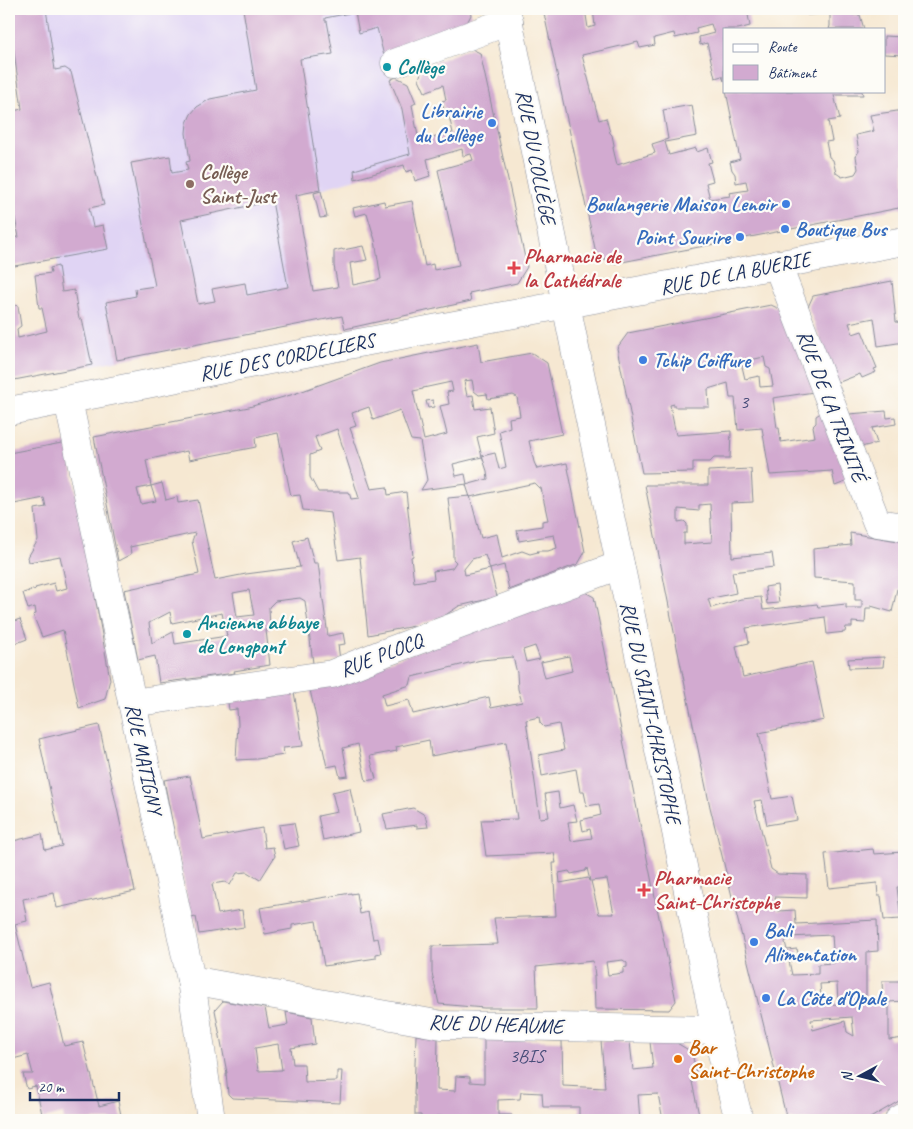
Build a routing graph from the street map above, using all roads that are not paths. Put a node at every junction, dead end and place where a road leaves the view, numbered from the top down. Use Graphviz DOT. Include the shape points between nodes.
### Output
graph roads {
  1 [pos="508,15"];
  2 [pos="395,63"];
  3 [pos="904,241"];
  4 [pos="777,264"];
  5 [pos="566,305"];
  6 [pos="68,400"];
  7 [pos="9,411"];
  8 [pos="904,527"];
  9 [pos="620,565"];
  10 [pos="132,703"];
  11 [pos="191,980"];
  12 [pos="716,1030"];
  13 [pos="904,1116"];
  14 [pos="211,1120"];
  15 [pos="739,1120"];
  16 [pos="899,1120"];
  1 -- 2 [label="street"];
  1 -- 5 [label="street, RUE DU COLLÈGE"];
  3 -- 4 [label="street, RUE DE LA BUERIE"];
  4 -- 5 [label="street, RUE DE LA BUERIE"];
  4 -- 8 [label="street, RUE DE LA TRINITÉ" via="876,523"];
  5 -- 6 [label="street, RUE DES CORDELIERS"];
  5 -- 9 [label="street, RUE DU SAINT-CHRISTOPHE"];
  6 -- 7 [label="street, RUE DES CORDELIERS"];
  6 -- 10 [label="street, RUE MATIGNY"];
  9 -- 10 [label="street, RUE PLOCQ" via="332,674"];
  9 -- 12 [label="street, RUE DU SAINT-CHRISTOPHE"];
  10 -- 11 [label="street, RUE MATIGNY"];
  11 -- 12 [label="street, RUE DU HEAUME" via="442,1025"];
  11 -- 14 [label="street, RUE MATIGNY"];
  12 -- 15 [label="street, RUE DU SAINT-CHRISTOPHE"];
  13 -- 16 [label="street"];
}
